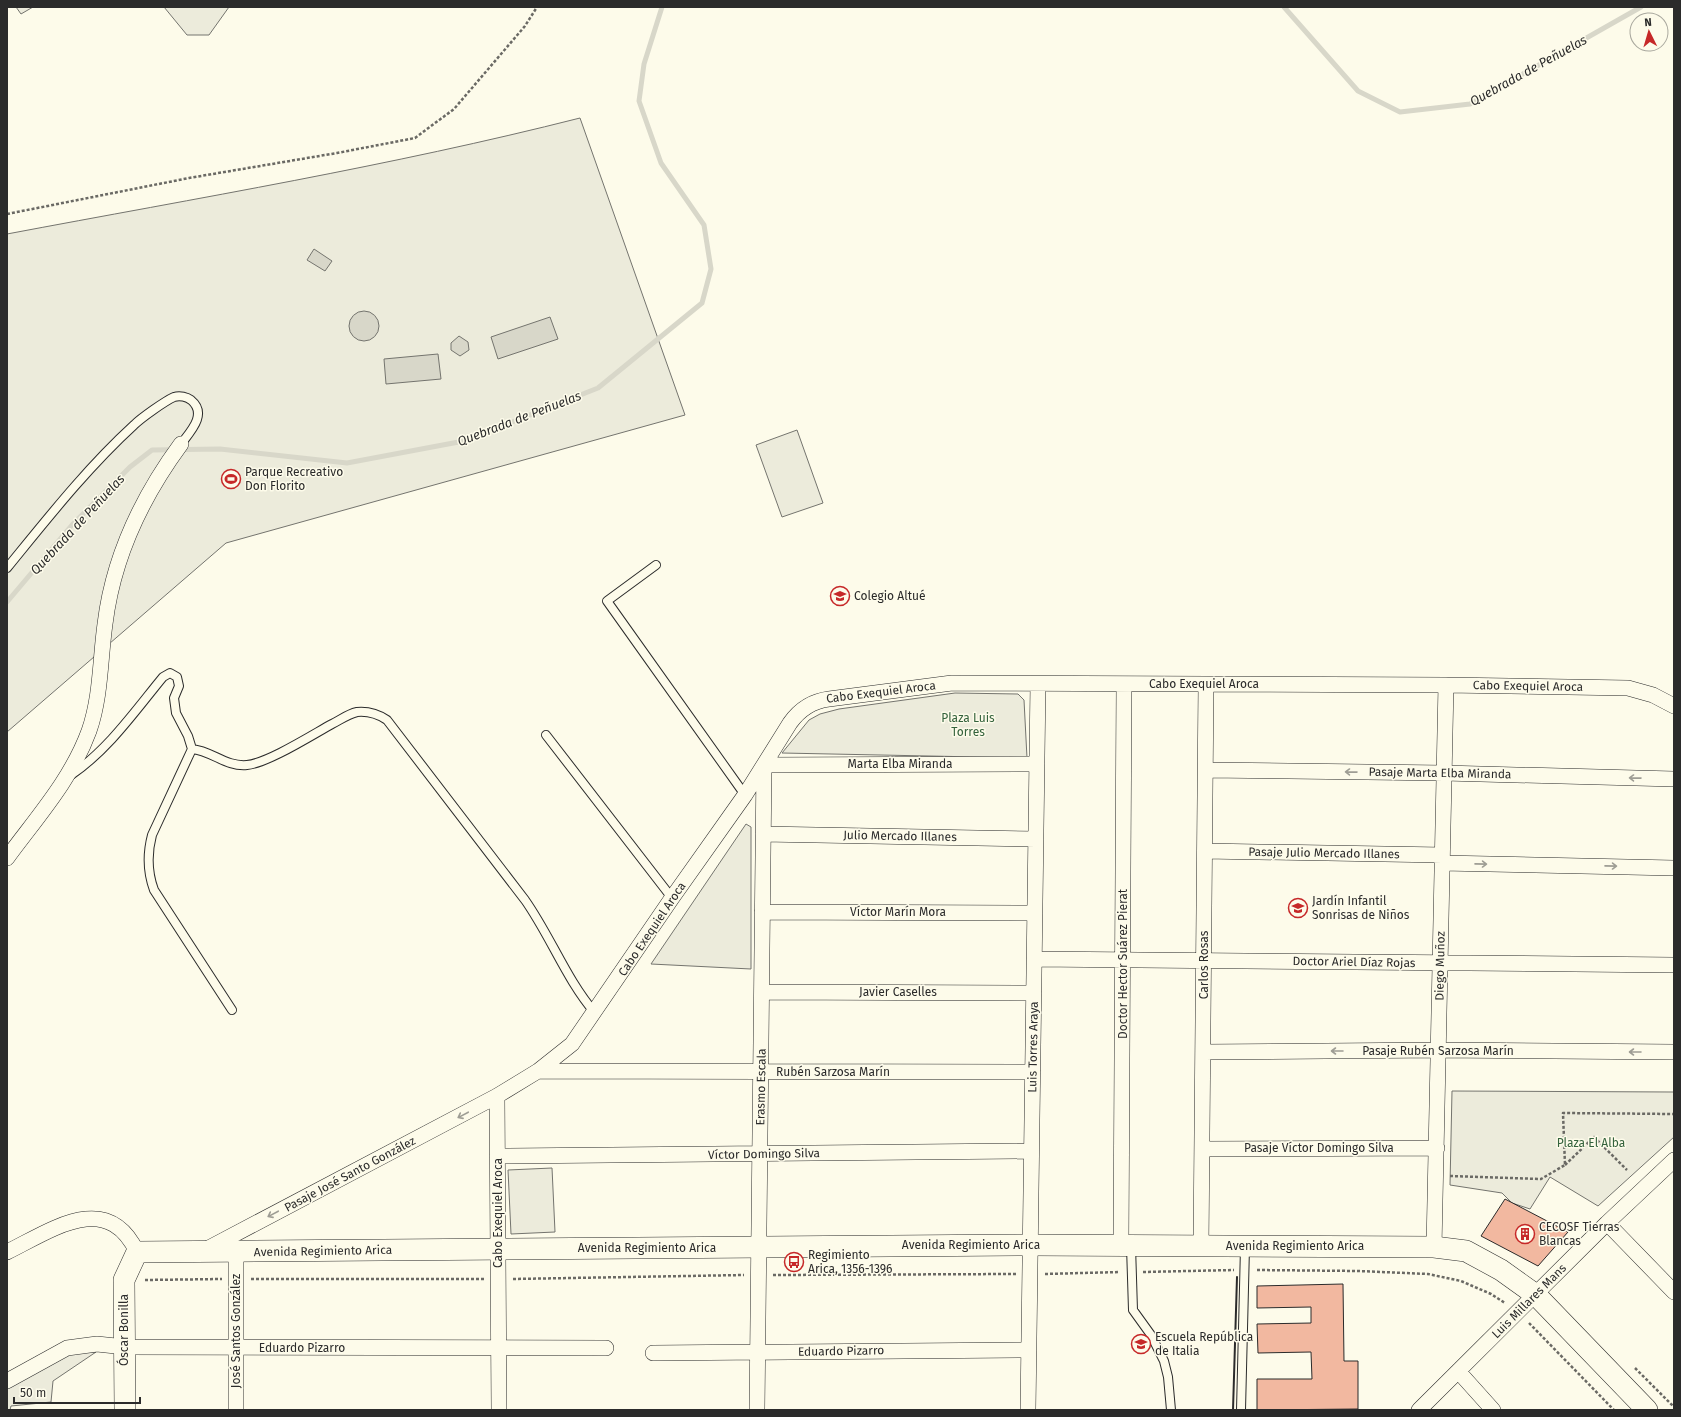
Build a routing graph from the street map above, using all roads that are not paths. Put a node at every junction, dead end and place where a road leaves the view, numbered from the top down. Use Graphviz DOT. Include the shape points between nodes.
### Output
graph roads {
  1 [pos="176,450"];
  2 [pos="656,565"];
  3 [pos="7,568"];
  4 [pos="1038,684"];
  5 [pos="1124,684"];
  6 [pos="1206,684"];
  7 [pos="1446,685"];
  8 [pos="1674,706"];
  9 [pos="546,735"];
  10 [pos="192,749"];
  11 [pos="764,764"];
  12 [pos="1037,764"];
  13 [pos="1206,770"];
  14 [pos="1444,773"];
  15 [pos="67,777"];
  16 [pos="1674,779"];
  17 [pos="745,795"];
  18 [pos="763,834"];
  19 [pos="1036,838"];
  20 [pos="1205,851"];
  21 [pos="7,858"];
  22 [pos="1442,859"];
  23 [pos="1674,868"];
  24 [pos="672,898"];
  25 [pos="762,912"];
  26 [pos="1035,914"];
  27 [pos="1034,959"];
  28 [pos="1123,960"];
  29 [pos="1204,960"];
  30 [pos="1440,963"];
  31 [pos="1674,965"];
  32 [pos="762,992"];
  33 [pos="1034,993"];
  34 [pos="232,1010"];
  35 [pos="595,1013"];
  36 [pos="1438,1050"];
  37 [pos="1203,1052"];
  38 [pos="1674,1052"];
  39 [pos="538,1071"];
  40 [pos="761,1071"];
  41 [pos="1033,1072"];
  42 [pos="497,1096"];
  43 [pos="1437,1148"];
  44 [pos="1202,1149"];
  45 [pos="1031,1151"];
  46 [pos="760,1154"];
  47 [pos="498,1156"];
  48 [pos="1671,1169"];
  49 [pos="1607,1223"];
  50 [pos="1030,1245"];
  51 [pos="1126,1245"];
  52 [pos="1201,1246"];
  53 [pos="1245,1246"];
  54 [pos="759,1247"];
  55 [pos="1434,1247"];
  56 [pos="498,1249"];
  57 [pos="7,1252"];
  58 [pos="137,1252"];
  59 [pos="202,1252"];
  60 [pos="236,1252"];
  61 [pos="1674,1292"];
  62 [pos="1536,1294"];
  63 [pos="125,1347"];
  64 [pos="236,1348"];
  65 [pos="498,1348"];
  66 [pos="606,1348"];
  67 [pos="1029,1350"];
  68 [pos="758,1352"];
  69 [pos="653,1353"];
  70 [pos="1458,1371"];
  71 [pos="7,1381"];
  72 [pos="125,1410"];
  73 [pos="236,1410"];
  74 [pos="499,1410"];
  75 [pos="757,1410"];
  76 [pos="1028,1410"];
  77 [pos="1171,1410"];
  78 [pos="1241,1410"];
  79 [pos="1419,1410"];
  80 [pos="1494,1410"];
  81 [pos="1647,1410"];
  1 -- 3 [label="lane" via="197,423 199,412 193,402 179,396 135,424 67,495"];
  1 -- 15 [label="street" via="141,507 118,563 105,622 96,708 81,749"];
  2 -- 17 [label="lane" via="607,601"];
  4 -- 5 [label="street, Cabo Exequiel Aroca"];
  4 -- 11 [label="street, Cabo Exequiel Aroca" via="952,683 820,700 803,708 796,715"];
  4 -- 12 [label="street, Luis Torres Araya"];
  5 -- 6 [label="street, Cabo Exequiel Aroca"];
  5 -- 28 [label="street, Doctor Hector Suárez Pierat"];
  6 -- 7 [label="street, Cabo Exequiel Aroca"];
  6 -- 13 [label="street, Carlos Rosas"];
  7 -- 8 [label="street, Cabo Exequiel Aroca" via="1628,688 1654,694"];
  7 -- 14 [label="street, Diego Muñoz"];
  9 -- 24 [label="lane"];
  10 -- 15 [label="lane" via="176,713 174,698 179,681 174,674 166,674 106,745 83,767"];
  10 -- 34 [label="lane" via="152,835 148,869 154,890"];
  10 -- 35 [label="lane" via="209,753 228,763 246,765 264,761 350,715 367,712 380,716 386,720 525,900 540,922 569,977"];
  11 -- 12 [label="street, Marta Elba Miranda"];
  11 -- 17 [label="street, Cabo Exequiel Aroca"];
  11 -- 18 [label="street, Erasmo Escala"];
  12 -- 19 [label="street, Luis Torres Araya"];
  14 -- 13 [label="street, Pasaje Marta Elba Miranda, one-way"];
  13 -- 20 [label="street, Carlos Rosas"];
  16 -- 14 [label="street, Pasaje Marta Elba Miranda, one-way"];
  14 -- 22 [label="street, Diego Muñoz"];
  15 -- 21 [label="street"];
  17 -- 24 [label="street, Cabo Exequiel Aroca"];
  18 -- 19 [label="street, Julio Mercado Illanes"];
  18 -- 25 [label="street, Erasmo Escala"];
  19 -- 26 [label="street, Luis Torres Araya"];
  20 -- 22 [label="street, Pasaje Julio Mercado Illanes"];
  20 -- 29 [label="street, Carlos Rosas"];
  22 -- 23 [label="street, Pasaje Julio Mercado Illanes, one-way"];
  22 -- 30 [label="street, Diego Muñoz"];
  24 -- 35 [label="street, Cabo Exequiel Aroca"];
  25 -- 26 [label="street, Víctor Marín Mora"];
  25 -- 32 [label="street, Erasmo Escala"];
  26 -- 27 [label="street, Luis Torres Araya"];
  27 -- 28 [label="street, Doctor Ariel Díaz Rojas"];
  27 -- 33 [label="street, Luis Torres Araya"];
  28 -- 29 [label="street, Doctor Ariel Díaz Rojas"];
  28 -- 51 [label="street, Doctor Hector Suárez Pierat"];
  29 -- 30 [label="street, Doctor Ariel Díaz Rojas"];
  29 -- 37 [label="street, Carlos Rosas"];
  30 -- 31 [label="street, Doctor Ariel Díaz Rojas"];
  30 -- 36 [label="street, Diego Muñoz"];
  32 -- 33 [label="street, Javier Caselles"];
  32 -- 40 [label="street, Erasmo Escala"];
  33 -- 41 [label="street, Luis Torres Araya"];
  35 -- 39 [label="street, Cabo Exequiel Aroca" via="572,1044"];
  36 -- 37 [label="street, Pasaje Rubén Sarzosa Marín, one-way"];
  38 -- 36 [label="street, Pasaje Rubén Sarzosa Marín, one-way"];
  36 -- 43 [label="street, Diego Muñoz"];
  37 -- 44 [label="street, Carlos Rosas"];
  39 -- 40 [label="street, Rubén Sarzosa Marín"];
  39 -- 42 [label="street, Cabo Exequiel Aroca"];
  40 -- 41 [label="street, Rubén Sarzosa Marín"];
  40 -- 46 [label="street, Erasmo Escala"];
  41 -- 45 [label="street, Luis Torres Araya"];
  42 -- 47 [label="street, Cabo Exequiel Aroca"];
  42 -- 59 [label="street, Pasaje José Santo González, one-way"];
  43 -- 44 [label="street, Pasaje Víctor Domingo Silva"];
  43 -- 55 [label="street, Diego Muñoz"];
  44 -- 52 [label="street, Carlos Rosas"];
  45 -- 46 [label="street, Víctor Domingo Silva"];
  45 -- 50 [label="street, Luis Torres Araya"];
  46 -- 47 [label="street, Víctor Domingo Silva"];
  46 -- 54 [label="street, Erasmo Escala"];
  47 -- 56 [label="street, Cabo Exequiel Aroca"];
  48 -- 49 [label="street, Luis Millares Mans"];
  49 -- 61 [label="street"];
  49 -- 62 [label="street, Luis Millares Mans"];
  50 -- 51 [label="street, Avenida Regimiento Arica"];
  50 -- 54 [label="street, Avenida Regimiento Arica"];
  50 -- 67 [label="street, Luis Torres Araya"];
  51 -- 52 [label="street, Avenida Regimiento Arica"];
  51 -- 77 [label="lane" via="1132,1272 1133,1310 1151,1335 1164,1361"];
  52 -- 53 [label="street, Avenida Regimiento Arica"];
  53 -- 55 [label="street, Avenida Regimiento Arica"];
  53 -- 78 [label="lane"];
  54 -- 56 [label="street, Avenida Regimiento Arica"];
  54 -- 68 [label="street, Erasmo Escala"];
  55 -- 62 [label="street, Avenida Regimiento Arica" via="1466,1251 1501,1270"];
  56 -- 60 [label="street, Avenida Regimiento Arica"];
  56 -- 65 [label="street, Cabo Exequiel Aroca"];
  57 -- 58 [label="street" via="71,1221 94,1218 121,1230"];
  58 -- 59 [label="street, Avenida Regimiento Arica"];
  58 -- 63 [label="street, Óscar Bonilla" via="124,1280"];
  59 -- 60 [label="street, Avenida Regimiento Arica"];
  60 -- 64 [label="street, José Santos González"];
  62 -- 70 [label="street, Luis Millares Mans"];
  62 -- 81 [label="street, Avenida Regimiento Arica"];
  63 -- 64 [label="street, Eduardo Pizarro"];
  63 -- 71 [label="street, Eduardo Pizarro" via="97,1344 67,1348"];
  63 -- 72 [label="street, Óscar Bonilla"];
  64 -- 65 [label="street, Eduardo Pizarro"];
  64 -- 73 [label="street, José Santos González"];
  65 -- 66 [label="street, Eduardo Pizarro"];
  65 -- 74 [label="street, Cabo Exequiel Aroca"];
  67 -- 68 [label="street, Eduardo Pizarro"];
  67 -- 76 [label="street, Luis Torres Araya"];
  68 -- 69 [label="street, Eduardo Pizarro"];
  68 -- 75 [label="street, Erasmo Escala"];
  70 -- 79 [label="street, Luis Millares Mans"];
  70 -- 80 [label="street"];
}
